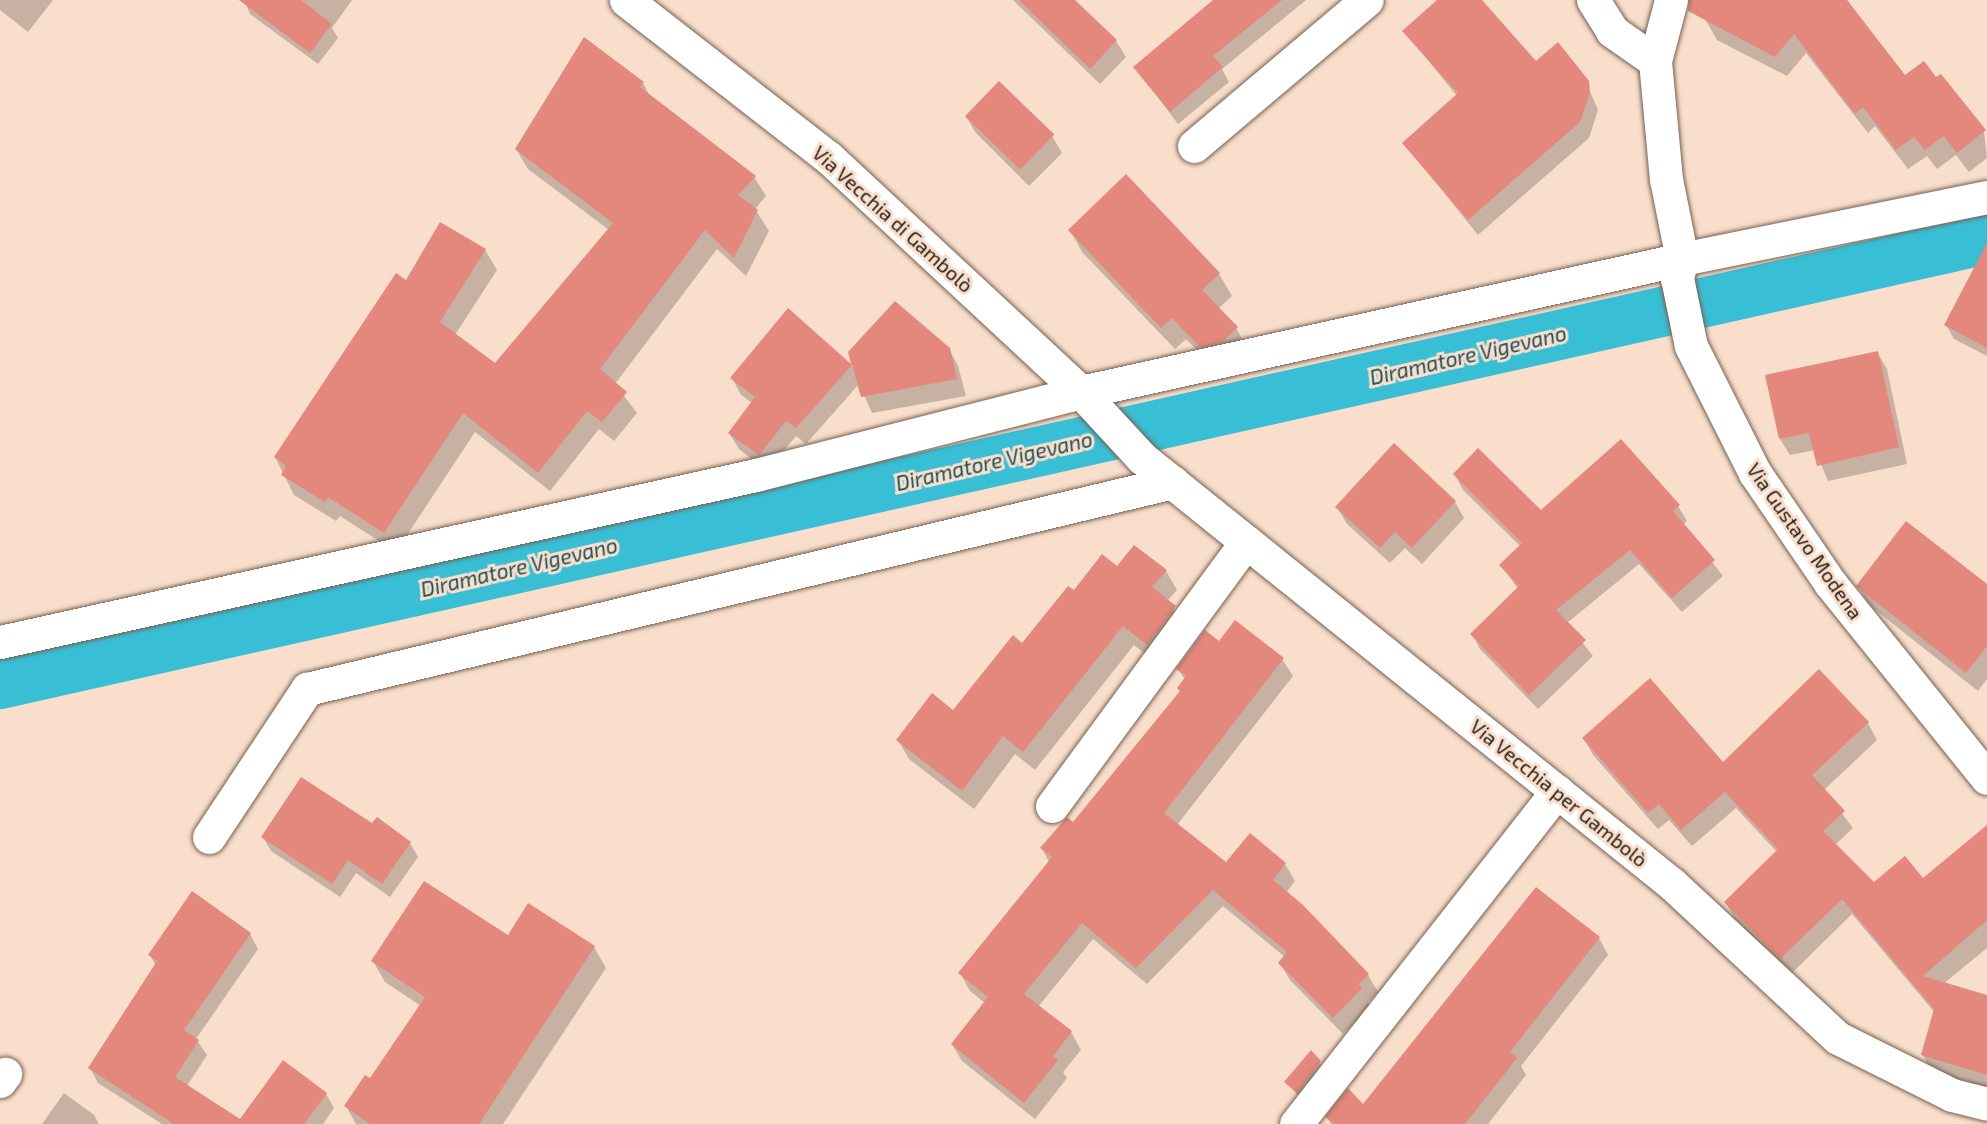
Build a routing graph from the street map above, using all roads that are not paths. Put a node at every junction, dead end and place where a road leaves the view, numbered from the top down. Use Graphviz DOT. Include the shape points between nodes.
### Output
graph roads {
  1 [pos="626,0"];
  2 [pos="1367,0"];
  3 [pos="1593,0"];
  4 [pos="1671,0"];
  5 [pos="1655,62"];
  6 [pos="1194,146"];
  7 [pos="1987,197"];
  8 [pos="1679,268"];
  9 [pos="1089,401"];
  10 [pos="1142,458"];
  11 [pos="1173,482"];
  12 [pos="1246,542"];
  13 [pos="0,642"];
  14 [pos="1987,778"];
  15 [pos="1557,791"];
  16 [pos="1052,806"];
  17 [pos="209,837"];
  18 [pos="1987,1104"];
  19 [pos="1296,1124"];
  1 -- 9 [label="street, Via Vecchia di Gambolò" via="829,158"];
  2 -- 6 [label="street"];
  3 -- 5 [label="street" via="1612,31"];
  4 -- 5 [label="street, Via Gustavo Modena"];
  5 -- 8 [label="street, Via Gustavo Modena"];
  7 -- 8 [label="street"];
  8 -- 9 [label="street"];
  8 -- 14 [label="street, Via Gustavo Modena" via="1691,346 1761,483 1830,583"];
  9 -- 10 [label="street, Via Vecchia di Gambolò"];
  9 -- 13 [label="street"];
  10 -- 11 [label="street, Via Vecchia per Gambolò"];
  11 -- 12 [label="street, Via Vecchia per Gambolò"];
  11 -- 17 [label="street" via="307,688"];
  12 -- 15 [label="street, Via Vecchia per Gambolò"];
  12 -- 16 [label="street"];
  15 -- 18 [label="street, Via Vecchia per Gambolò" via="1672,884 1838,1038 1952,1095"];
  15 -- 19 [label="street"];
}
